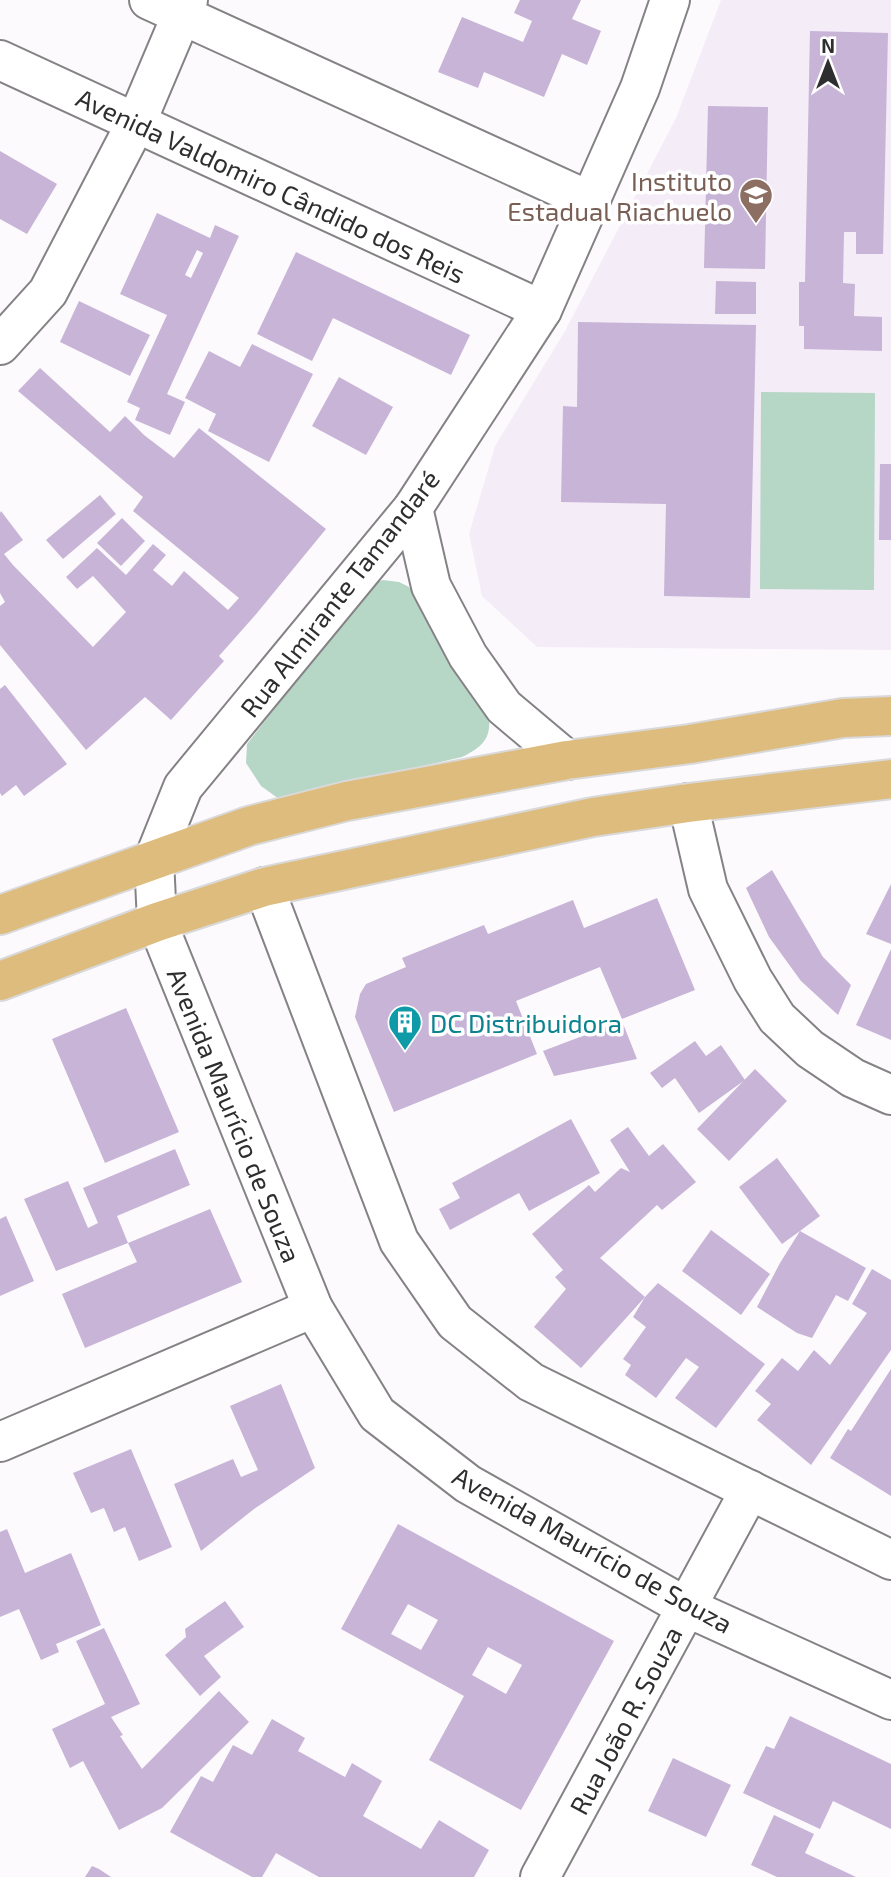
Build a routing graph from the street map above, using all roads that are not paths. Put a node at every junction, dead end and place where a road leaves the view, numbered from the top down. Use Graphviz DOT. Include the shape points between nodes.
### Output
graph roads {
  1 [pos="670,0"];
  2 [pos="173,5"];
  3 [pos="0,60"];
  4 [pos="136,123"];
  5 [pos="590,201"];
  6 [pos="542,310"];
  7 [pos="0,345"];
  8 [pos="413,508"];
  9 [pos="891,716"];
  10 [pos="567,760"];
  11 [pos="891,779"];
  12 [pos="688,803"];
  13 [pos="153,859"];
  14 [pos="264,887"];
  15 [pos="0,915"];
  16 [pos="157,922"];
  17 [pos="0,981"];
  18 [pos="891,1095"];
  19 [pos="313,1308"];
  20 [pos="0,1442"];
  21 [pos="750,1489"];
  22 [pos="891,1560"];
  23 [pos="686,1607"];
  24 [pos="891,1700"];
  25 [pos="540,1877"];
  1 -- 5 [label="street, Rua Almirante Tamandaré" via="640,88"];
  2 -- 4 [label="street"];
  2 -- 5 [label="street"];
  3 -- 4 [label="street, Avenida Valdomiro Cândido dos Reis"];
  4 -- 6 [label="street, Avenida Valdomiro Cândido dos Reis"];
  4 -- 7 [label="street" via="48,292"];
  5 -- 6 [label="street, Rua Almirante Tamandaré"];
  6 -- 8 [label="street, Rua Almirante Tamandaré"];
  8 -- 10 [label="street" via="431,586 468,656 504,707"];
  8 -- 13 [label="street, Rua Almirante Tamandaré" via="183,787"];
  9 -- 10 [label="main road" via="843,718"];
  10 -- 13 [label="main road" via="347,801 249,825"];
  11 -- 12 [label="main road"];
  12 -- 14 [label="main road" via="593,817"];
  12 -- 18 [label="street" via="708,889 777,1018 810,1049 853,1078"];
  13 -- 15 [label="main road"];
  13 -- 16 [label="street, Rua Almirante Tamandaré"];
  14 -- 16 [label="main road"];
  14 -- 21 [label="street" via="399,1241 455,1322 531,1382"];
  16 -- 17 [label="main road"];
  16 -- 19 [label="street, Avenida Maurício de Souza"];
  19 -- 20 [label="street"];
  19 -- 23 [label="street, Avenida Maurício de Souza" via="377,1413 468,1484"];
  21 -- 22 [label="street"];
  21 -- 23 [label="street, Rua João R. Souza"];
  23 -- 24 [label="street, Avenida Maurício de Souza"];
  23 -- 25 [label="street, Rua João R. Souza"];
}
